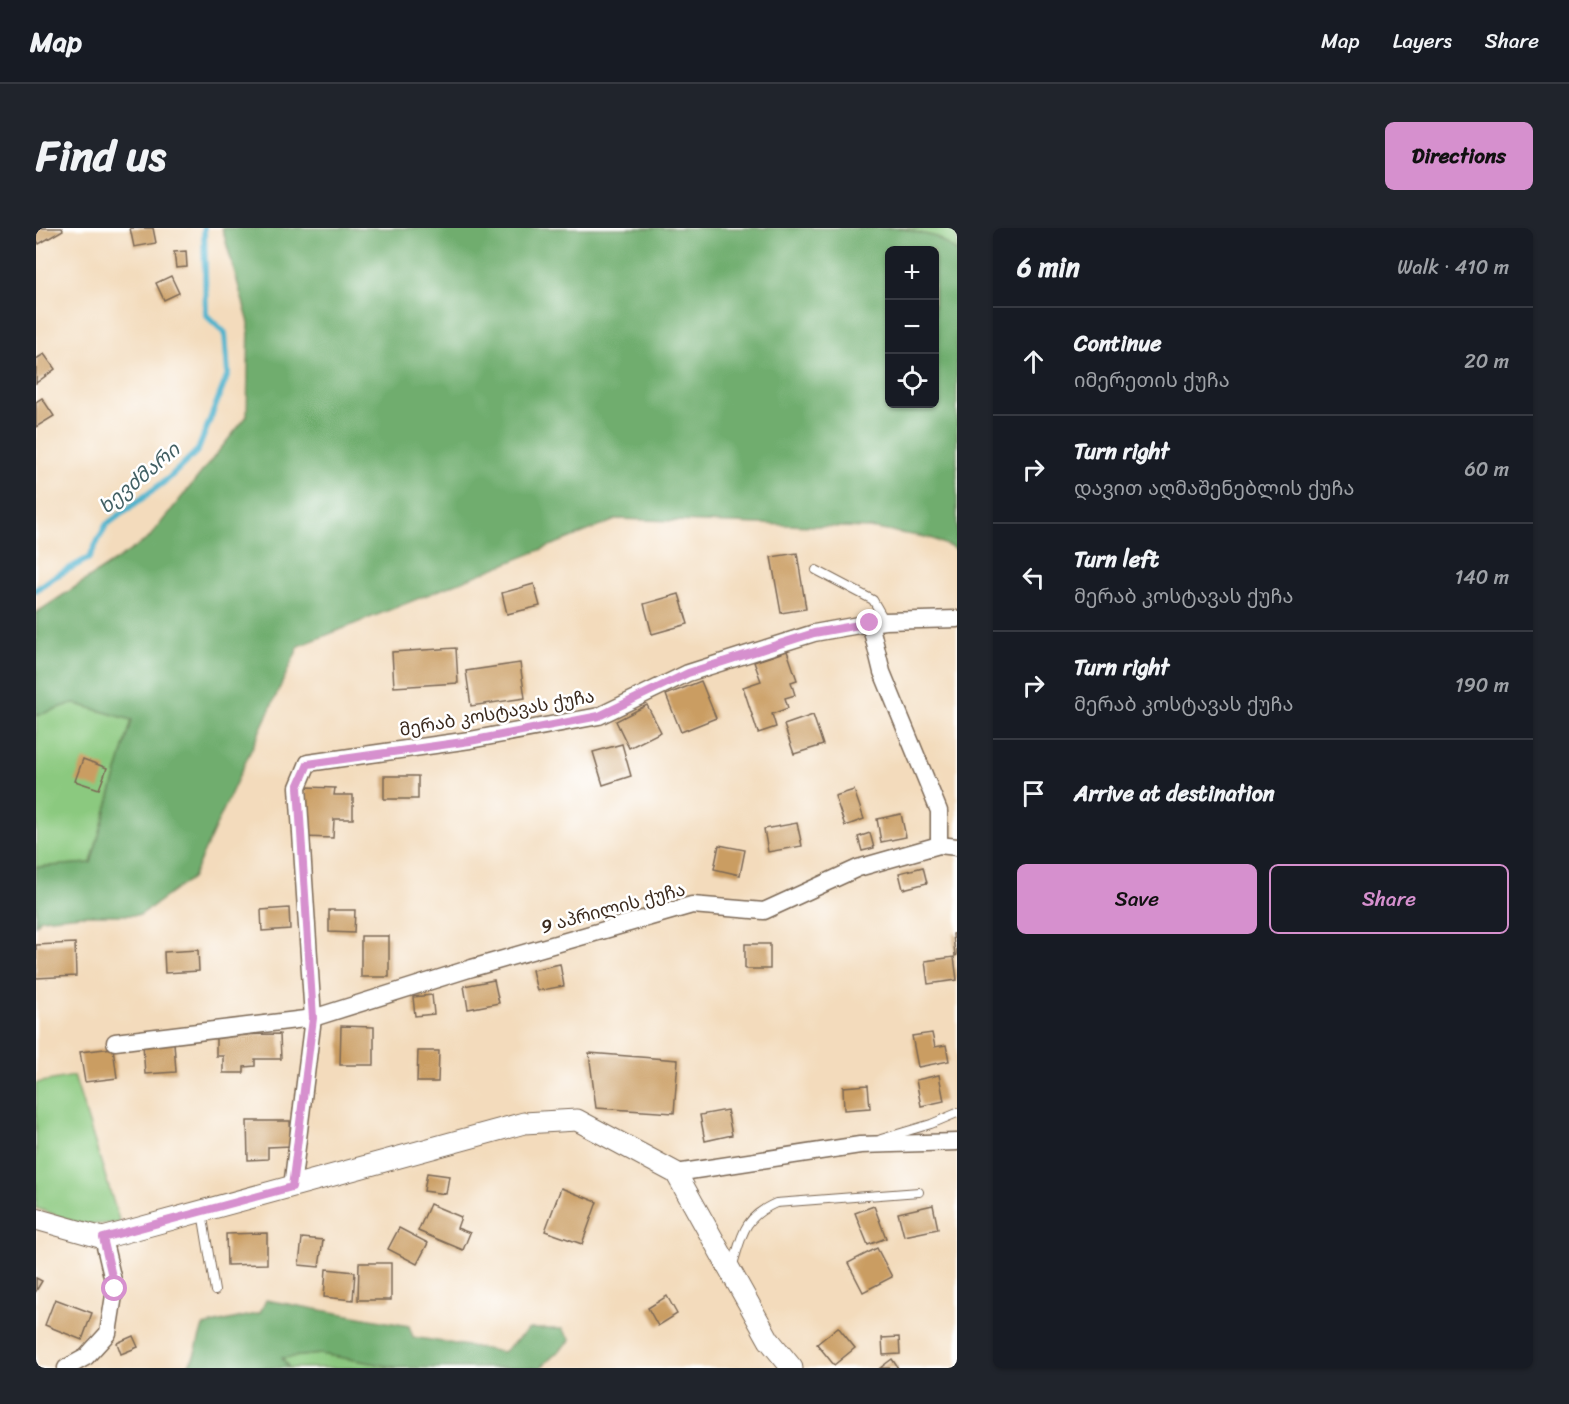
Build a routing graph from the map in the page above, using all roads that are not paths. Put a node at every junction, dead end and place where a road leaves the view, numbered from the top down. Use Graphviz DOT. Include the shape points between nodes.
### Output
graph roads {
  1 [pos="816,570"];
  2 [pos="957,619"];
  3 [pos="878,622"];
  4 [pos="939,845"];
  5 [pos="957,847"];
  6 [pos="313,1018"];
  7 [pos="115,1042"];
  8 [pos="957,1113"];
  9 [pos="957,1142"];
  10 [pos="860,1145"];
  11 [pos="676,1173"];
  12 [pos="292,1187"];
  13 [pos="919,1192"];
  14 [pos="202,1211"];
  15 [pos="36,1219"];
  16 [pos="103,1238"];
  17 [pos="731,1271"];
  18 [pos="215,1291"];
  19 [pos="66,1368"];
  20 [pos="792,1368"];
  1 -- 3 [label="lane" via="873,600"];
  2 -- 3 [label="street"];
  3 -- 4 [label="street" via="882,672 939,811"];
  3 -- 6 [label="street, მერაბ კოსტავას ქუჩა" via="814,633 688,673 599,716 470,741 308,764 298,787"];
  4 -- 5 [label="street, 9 აპრილის ქუჩა"];
  4 -- 6 [label="street, 9 აპრილის ქუჩა" via="858,868 764,911 692,905"];
  6 -- 7 [label="street, 9 აპრილის ქუჩა"];
  6 -- 12 [label="street, მერაბ კოსტავას ქუჩა"];
  8 -- 10 [label="lane"];
  9 -- 10 [label="street"];
  10 -- 11 [label="street"];
  11 -- 12 [label="street" via="577,1120 524,1123"];
  11 -- 17 [label="street"];
  12 -- 14 [label="street"];
  13 -- 17 [label="lane" via="776,1203 748,1221"];
  14 -- 16 [label="street"];
  14 -- 18 [label="lane"];
  15 -- 16 [label="street"];
  16 -- 19 [label="street" via="115,1289 108,1333 86,1357"];
  17 -- 20 [label="street" via="769,1340"];
}
